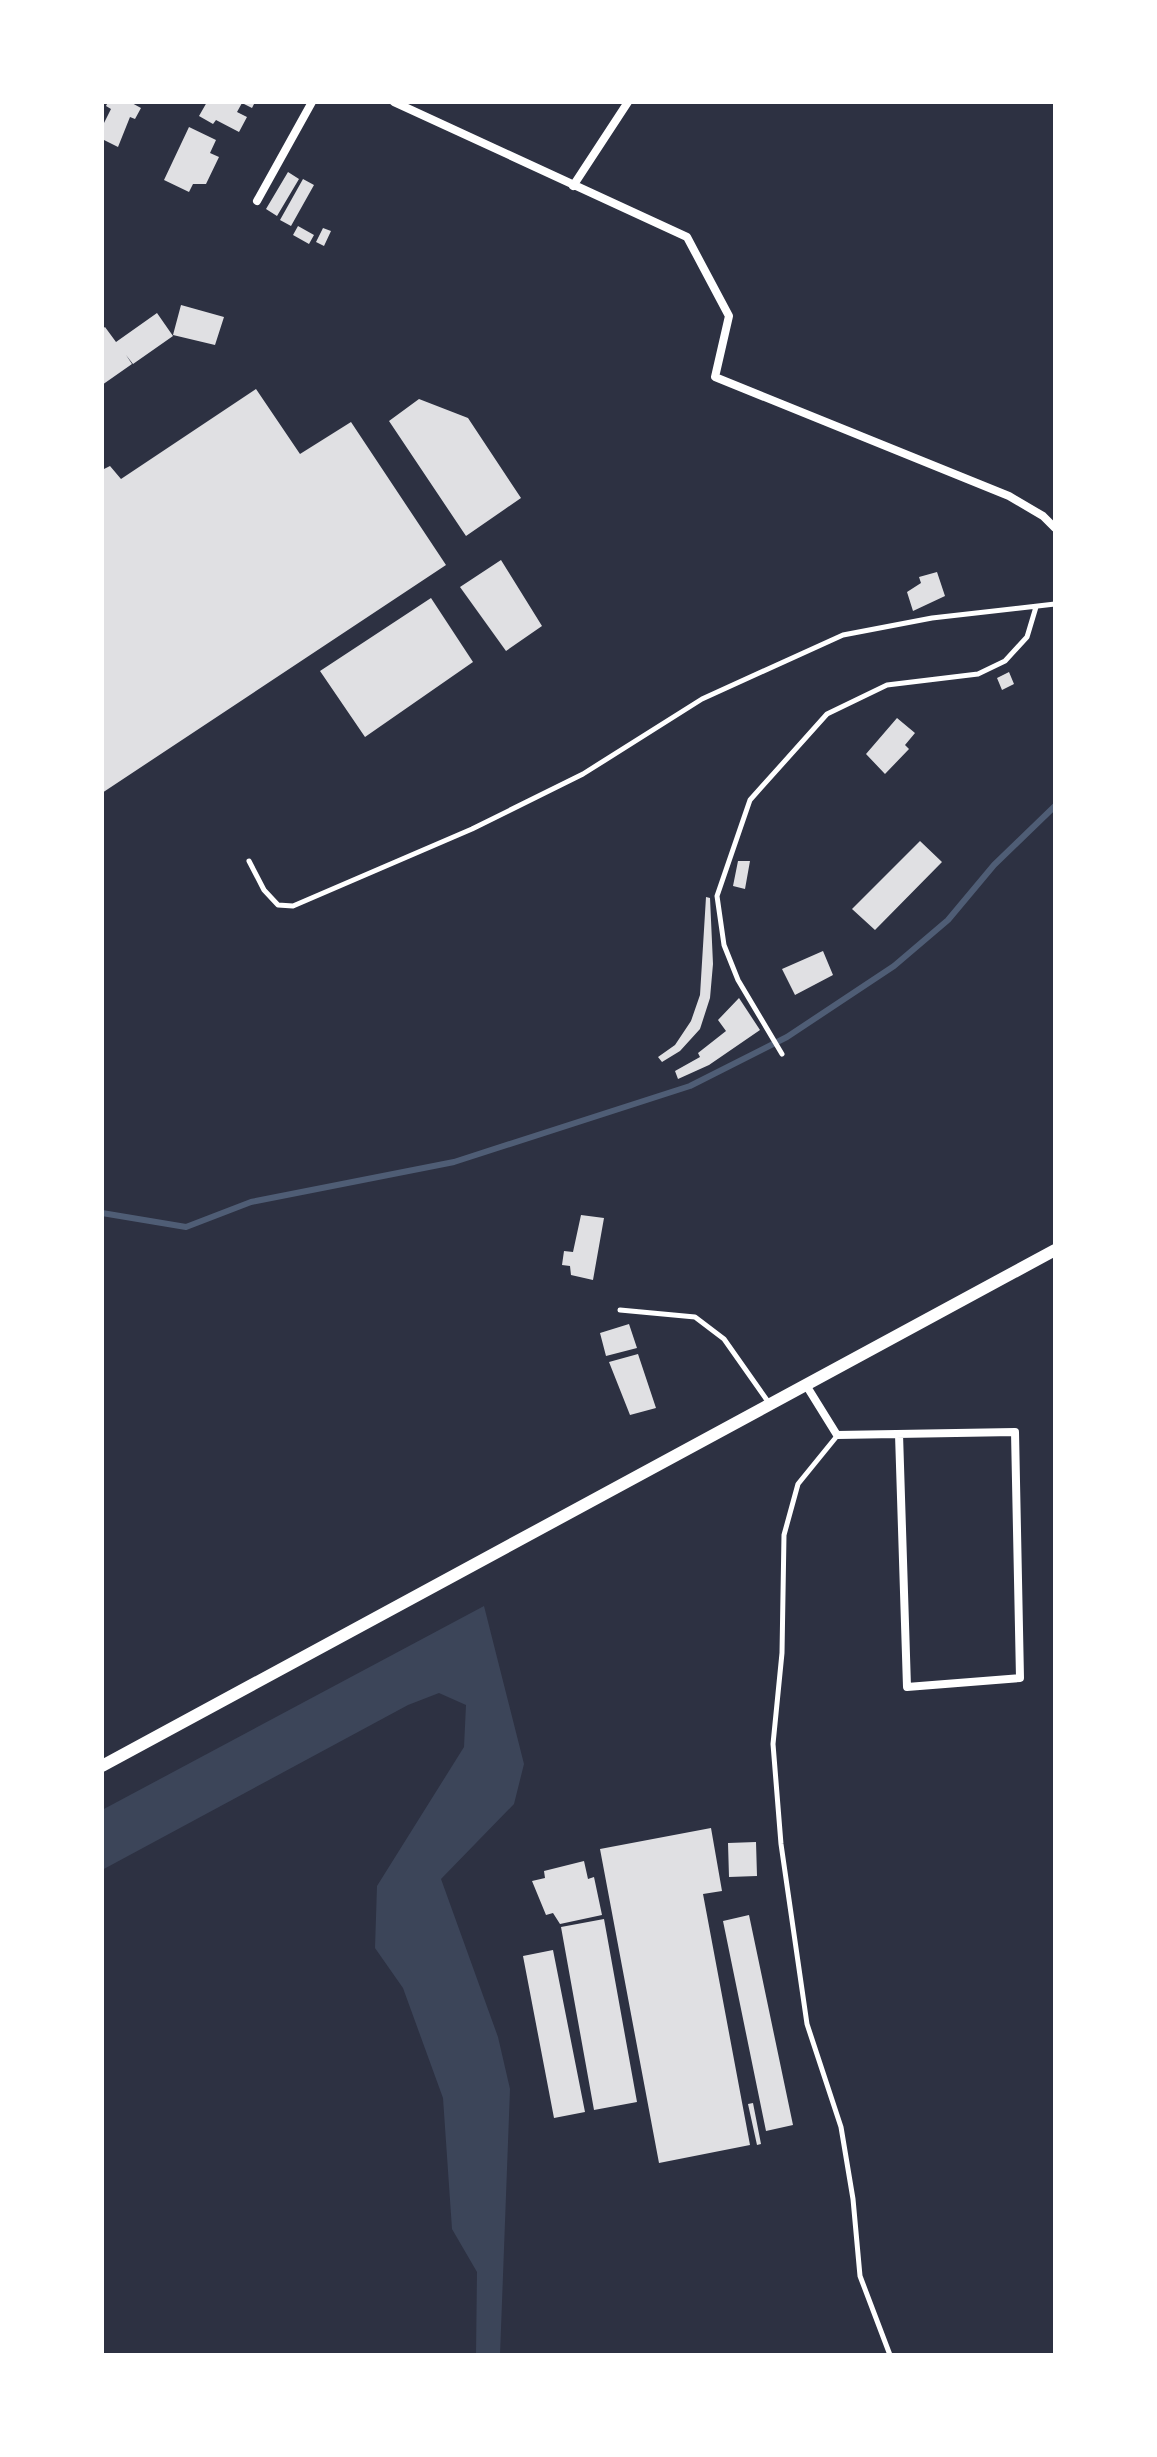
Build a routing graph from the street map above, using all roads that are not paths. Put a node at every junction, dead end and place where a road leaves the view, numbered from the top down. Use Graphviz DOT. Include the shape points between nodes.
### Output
graph roads {
  1 [pos="312,102"];
  2 [pos="394,102"];
  3 [pos="628,102"];
  4 [pos="573,186"];
  5 [pos="257,201"];
  6 [pos="1055,528"];
  7 [pos="1055,604"];
  8 [pos="1036,607"];
  9 [pos="249,861"];
  10 [pos="781,1052"];
  11 [pos="1055,1250"];
  12 [pos="620,1310"];
  13 [pos="806,1385"];
  14 [pos="770,1404"];
  15 [pos="899,1434"];
  16 [pos="837,1435"];
  17 [pos="102,1766"];
  18 [pos="890,2355"];
  1 -- 5 [label="street"];
  2 -- 4 [label="street"];
  3 -- 4 [label="street"];
  4 -- 6 [label="street" via="687,237 729,316 715,377 1009,496"];
  7 -- 8 [label="lane"];
  8 -- 9 [label="lane" via="932,618 843,635 702,699 583,774 486,822 293,906 278,905"];
  8 -- 10 [label="lane" via="1027,637 1005,661 978,674 887,685 827,714 750,800 717,896 724,945 738,980"];
  11 -- 13 [label="street"];
  12 -- 14 [label="lane" via="695,1317 724,1339"];
  13 -- 14 [label="street"];
  13 -- 16 [label="street"];
  14 -- 17 [label="street"];
  15 -- 15 [label="street" via="1015,1432 1020,1678 907,1687"];
  15 -- 16 [label="street"];
  16 -- 18 [label="lane" via="798,1484 784,1535 782,1653 773,1744 781,1844 807,2024 841,2127 860,2276"];
}
